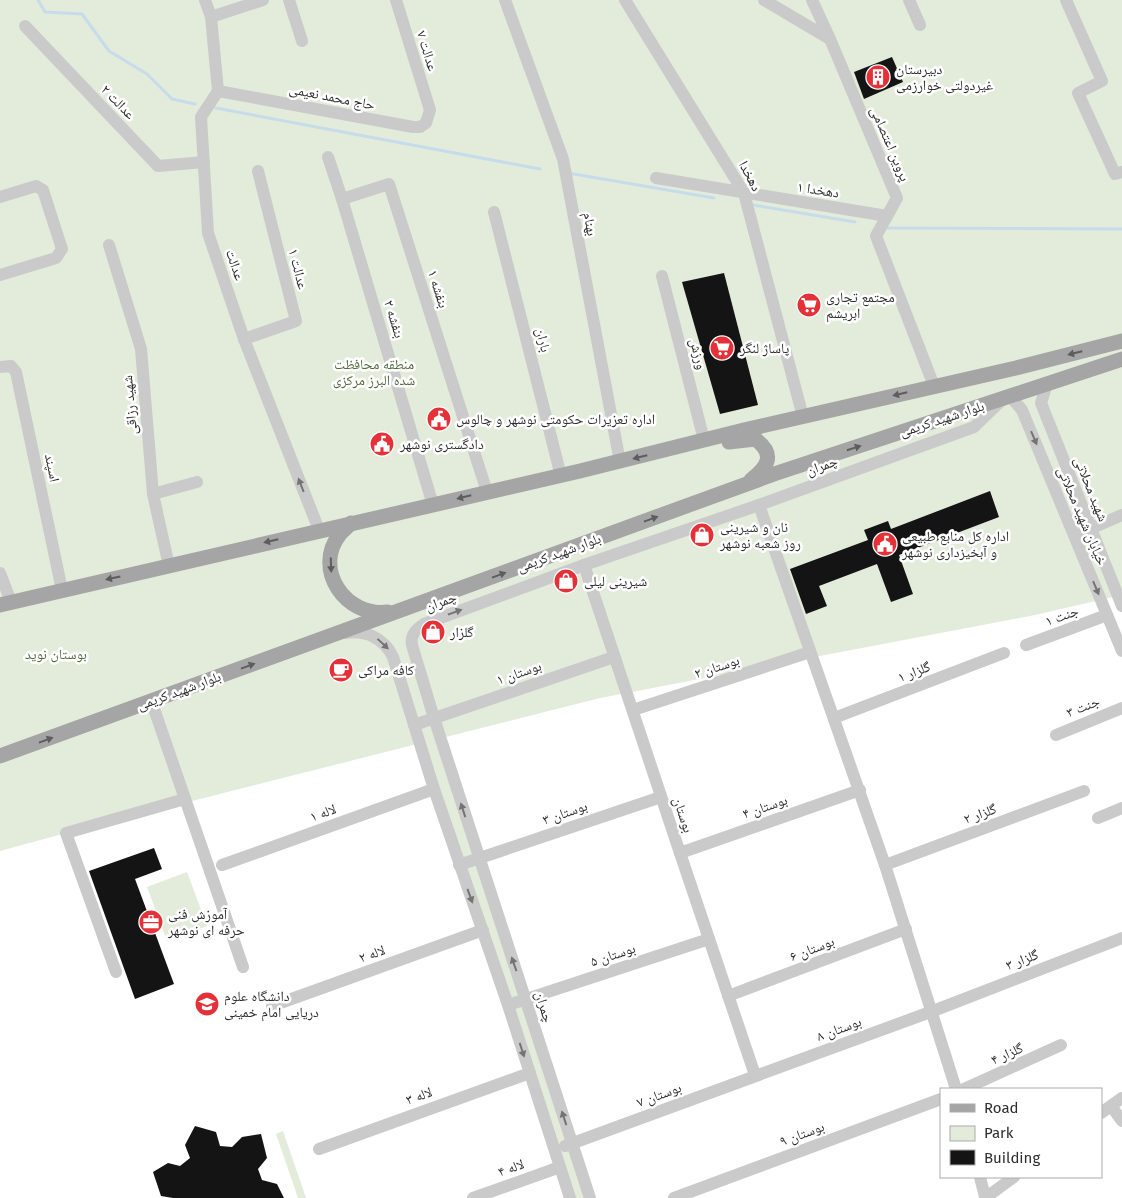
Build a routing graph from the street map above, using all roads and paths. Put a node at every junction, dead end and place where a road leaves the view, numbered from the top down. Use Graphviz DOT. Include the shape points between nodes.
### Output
graph roads {
  1 [pos="205,0"];
  2 [pos="263,0"];
  3 [pos="289,0"];
  4 [pos="396,0"];
  5 [pos="505,0"];
  6 [pos="625,0"];
  7 [pos="764,0"];
  8 [pos="812,0"];
  9 [pos="909,0"];
  10 [pos="1066,0"];
  11 [pos="211,17"];
  12 [pos="920,25"];
  13 [pos="25,26"];
  14 [pos="830,39"];
  15 [pos="302,41"];
  16 [pos="218,91"];
  17 [pos="430,110"];
  18 [pos="328,157"];
  19 [pos="204,162"];
  20 [pos="258,171"];
  21 [pos="1122,172"];
  22 [pos="656,178"];
  23 [pos="744,193"];
  24 [pos="0,197"];
  25 [pos="342,199"];
  26 [pos="494,212"];
  27 [pos="887,216"];
  28 [pos="109,245"];
  29 [pos="0,275"];
  30 [pos="662,276"];
  31 [pos="244,339"];
  32 [pos="1122,341"];
  33 [pos="1122,359"];
  34 [pos="0,367"];
  35 [pos="1047,384"];
  36 [pos="934,386"];
  37 [pos="1006,398"];
  38 [pos="803,417"];
  39 [pos="704,440"];
  40 [pos="674,448"];
  41 [pos="620,462"];
  42 [pos="1070,475"];
  43 [pos="562,476"];
  44 [pos="197,482"];
  45 [pos="1052,482"];
  46 [pos="744,486"];
  47 [pos="487,492"];
  48 [pos="153,494"];
  49 [pos="434,505"];
  50 [pos="759,505"];
  51 [pos="1122,515"];
  52 [pos="352,523"];
  53 [pos="1091,528"];
  54 [pos="319,530"];
  55 [pos="1074,535"];
  56 [pos="584,565"];
  57 [pos="169,566"];
  58 [pos="0,573"];
  59 [pos="62,590"];
  60 [pos="6,603"];
  61 [pos="1122,606"];
  62 [pos="401,610"];
  63 [pos="1107,615"];
  64 [pos="1117,625"];
  65 [pos="338,634"];
  66 [pos="1026,645"];
  67 [pos="1122,651"];
  68 [pos="810,652"];
  69 [pos="1004,653"];
  70 [pos="614,657"];
  71 [pos="151,700"];
  72 [pos="1122,708"];
  73 [pos="633,710"];
  74 [pos="434,718"];
  75 [pos="834,718"];
  76 [pos="414,725"];
  77 [pos="1056,735"];
  78 [pos="0,756"];
  79 [pos="434,789"];
  80 [pos="860,790"];
  81 [pos="1084,791"];
  82 [pos="661,797"];
  83 [pos="186,799"];
  84 [pos="1122,808"];
  85 [pos="1098,818"];
  86 [pos="680,853"];
  87 [pos="478,858"];
  88 [pos="222,865"];
  89 [pos="459,865"];
  90 [pos="885,865"];
  91 [pos="906,929"];
  92 [pos="483,930"];
  93 [pos="1122,938"];
  94 [pos="709,939"];
  95 [pos="243,967"];
  96 [pos="116,972"];
  97 [pos="728,996"];
  98 [pos="526,999"];
  99 [pos="508,1005"];
  100 [pos="272,1006"];
  101 [pos="933,1011"];
  102 [pos="1061,1045"];
  103 [pos="530,1073"];
  104 [pos="756,1075"];
  105 [pos="956,1088"];
  106 [pos="966,1088"];
  107 [pos="1122,1098"];
  108 [pos="940,1099"];
  109 [pos="1111,1106"];
  110 [pos="1102,1112"];
  111 [pos="1122,1120"];
  112 [pos="572,1143"];
  113 [pos="319,1148"];
  114 [pos="554,1150"];
  115 [pos="560,1167"];
  116 [pos="980,1178"];
  117 [pos="1013,1178"];
  118 [pos="473,1198"];
  119 [pos="570,1198"];
  120 [pos="590,1198"];
  121 [pos="674,1198"];
  122 [pos="985,1198"];
  1 -- 11 [label="street"];
  2 -- 11 [label="street"];
  3 -- 15 [label="street"];
  4 -- 17 [label="street, ۷ عدالت"];
  5 -- 41 [label="street, بهنام" via="563,159"];
  6 -- 23 [label="street, دهخدا"];
  7 -- 14 [label="street"];
  8 -- 14 [label="street"];
  9 -- 12 [label="street"];
  10 -- 21 [label="street" via="1102,82 1078,93 1115,174"];
  11 -- 16 [label="street"];
  13 -- 19 [label="street, عدالت ۲" via="158,166"];
  14 -- 27 [label="street, پروین اعتصامی" via="897,198"];
  16 -- 17 [label="street, حاج محمد نعیمی" via="413,127 426,123"];
  16 -- 19 [label="street, عدالت" via="201,117"];
  18 -- 25 [label="street"];
  19 -- 31 [label="street, عدالت" via="208,233"];
  20 -- 31 [label="street, عدالت ۱" via="296,321"];
  22 -- 23 [label="street, دهخدا ۱"];
  23 -- 27 [label="street, دهخدا ۱"];
  23 -- 38 [label="street, دهخدا"];
  24 -- 29 [label="street" via="36,186 44,190 62,249 56,258"];
  25 -- 47 [label="street, بنفشه ۱" via="389,184"];
  25 -- 49 [label="street, بنفشه ۲"];
  26 -- 43 [label="street, باران"];
  27 -- 36 [label="street, پروین اعتصامی" via="876,236"];
  28 -- 48 [label="street, شهید رزاقی" via="141,349"];
  30 -- 39 [label="street, ورزش"];
  54 -- 31 [label="street, عدالت, one-way"];
  32 -- 36 [label="main road, one-way"];
  33 -- 35 [label="main road, بلوار شهید کریمی"];
  34 -- 59 [label="street, اسپند" via="11,366 16,372"];
  35 -- 37 [label="main road, بلوار شهید کریمی"];
  35 -- 42 [label="street, شهید محلاتی" via="1041,403"];
  36 -- 38 [label="main road, one-way"];
  37 -- 45 [label="street, خیابان شهید محلاتی, one-way" via="1022,410"];
  46 -- 37 [label="main road, بلوار شهید کریمی, one-way"];
  37 -- 50 [label="street, چمران" via="974,427"];
  38 -- 39 [label="main road"];
  39 -- 40 [label="main road"];
  40 -- 41 [label="main road, one-way"];
  40 -- 46 [label="main road" via="698,450 755,439 764,446 767,463"];
  41 -- 43 [label="main road"];
  42 -- 45 [label="street"];
  42 -- 53 [label="street, شهید محلاتی"];
  43 -- 47 [label="main road"];
  44 -- 48 [label="street"];
  45 -- 55 [label="street, خیابان شهید محلاتی"];
  62 -- 46 [label="main road, بلوار شهید کریمی, one-way"];
  47 -- 49 [label="main road, one-way"];
  48 -- 57 [label="street, شهید رزاقی"];
  49 -- 52 [label="main road"];
  50 -- 56 [label="street, چمران"];
  50 -- 68 [label="street"];
  51 -- 53 [label="street"];
  52 -- 54 [label="main road"];
  52 -- 62 [label="main road, one-way" via="332,548 333,580 353,605 368,612"];
  53 -- 55 [label="street"];
  53 -- 61 [label="street, شهید محلاتی"];
  54 -- 57 [label="main road, one-way"];
  55 -- 63 [label="street, خیابان شهید محلاتی, one-way"];
  56 -- 70 [label="street, بوستان"];
  74 -- 56 [label="street, چمران, one-way" via="412,646 415,630"];
  57 -- 59 [label="main road, one-way"];
  58 -- 60 [label="street"];
  59 -- 60 [label="main road"];
  62 -- 65 [label="main road, بلوار شهید کریمی"];
  63 -- 64 [label="street, خیابان شهید محلاتی"];
  63 -- 66 [label="street, جنت ۱"];
  64 -- 67 [label="street, خیابان شهید محلاتی"];
  71 -- 65 [label="main road, بلوار شهید کریمی, one-way"];
  65 -- 76 [label="street, one-way" via="362,632 388,648"];
  68 -- 73 [label="street, بوستان ۲"];
  68 -- 75 [label="street"];
  69 -- 75 [label="street, گلزار ۱"];
  70 -- 73 [label="street, بوستان"];
  70 -- 74 [label="street, بوستان ۱"];
  78 -- 71 [label="main road, بلوار شهید کریمی, one-way"];
  71 -- 83 [label="street"];
  72 -- 77 [label="street, جنت ۳"];
  73 -- 82 [label="street, بوستان"];
  74 -- 76 [label="street, بوستان ۱"];
  87 -- 74 [label="street, چمران, one-way"];
  75 -- 80 [label="street"];
  76 -- 79 [label="street"];
  79 -- 88 [label="street, لاله ۱"];
  79 -- 89 [label="street"];
  80 -- 86 [label="street, بوستان ۴"];
  80 -- 90 [label="street"];
  81 -- 90 [label="street, گلزار ۲"];
  82 -- 86 [label="street, بوستان"];
  82 -- 87 [label="street, بوستان ۳"];
  83 -- 95 [label="street"];
  83 -- 96 [label="street" via="66,833"];
  84 -- 85 [label="street"];
  86 -- 94 [label="street, بوستان"];
  87 -- 89 [label="street, بوستان ۳"];
  98 -- 87 [label="street, چمران, one-way"];
  89 -- 92 [label="street, one-way"];
  90 -- 91 [label="street"];
  91 -- 97 [label="street, بوستان ۶"];
  91 -- 101 [label="street"];
  92 -- 99 [label="street"];
  92 -- 100 [label="street, لاله ۲"];
  93 -- 101 [label="street, گلزار ۳"];
  94 -- 97 [label="street, بوستان"];
  94 -- 98 [label="street, بوستان ۵"];
  97 -- 104 [label="street, بوستان"];
  98 -- 99 [label="street, بوستان ۵"];
  112 -- 98 [label="street, چمران, one-way"];
  99 -- 103 [label="street, one-way"];
  101 -- 104 [label="street, بوستان ۸"];
  101 -- 105 [label="street"];
  102 -- 106 [label="street, گلزار ۴"];
  103 -- 113 [label="street, لاله ۳"];
  103 -- 114 [label="street"];
  104 -- 112 [label="street, بوستان ۷"];
  107 -- 109 [label="street"];
  108 -- 121 [label="street, بوستان ۹"];
  109 -- 110 [label="street"];
  109 -- 111 [label="street"];
  112 -- 114 [label="street, بوستان ۷"];
  112 -- 120 [label="street, چمران"];
  114 -- 115 [label="street"];
  115 -- 118 [label="street, لاله ۴"];
  115 -- 119 [label="street"];
  116 -- 122 [label="street"];
  117 -- 122 [label="street"];
}
